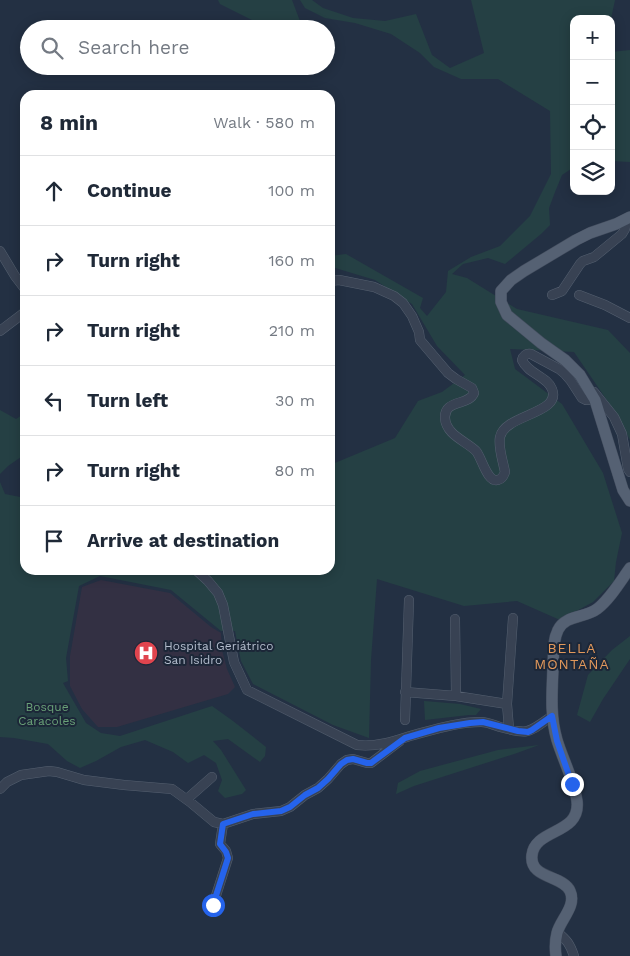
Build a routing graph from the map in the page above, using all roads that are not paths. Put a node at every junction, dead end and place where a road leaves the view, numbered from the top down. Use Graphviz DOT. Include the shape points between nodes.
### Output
graph roads {
  1 [pos="628,218"];
  2 [pos="0,252"];
  3 [pos="335,280"];
  4 [pos="20,282"];
  5 [pos="552,295"];
  6 [pos="579,295"];
  7 [pos="20,316"];
  8 [pos="630,318"];
  9 [pos="0,330"];
  10 [pos="580,374"];
  11 [pos="595,400"];
  12 [pos="630,472"];
  13 [pos="630,501"];
  14 [pos="630,568"];
  15 [pos="202,575"];
  16 [pos="409,600"];
  17 [pos="513,618"];
  18 [pos="455,620"];
  19 [pos="405,692"];
  20 [pos="456,696"];
  21 [pos="507,704"];
  22 [pos="552,716"];
  23 [pos="405,720"];
  24 [pos="509,729"];
  25 [pos="405,738"];
  26 [pos="212,777"];
  27 [pos="0,789"];
  28 [pos="187,799"];
  29 [pos="223,824"];
  30 [pos="213,905"];
  31 [pos="557,932"];
  32 [pos="556,956"];
  33 [pos="574,956"];
  1 -- 5 [label="street" via="622,234 594,257 583,261 562,291"];
  1 -- 10 [label="main road" via="576,240 524,271 501,291 501,302 507,315"];
  2 -- 4 [label="street"];
  3 -- 11 [label="street" via="374,287 394,296 412,316 420,340 448,372 472,388 473,396 446,410 446,424 475,451 487,474 494,480 504,476 505,472 500,445 503,430 544,408 554,396 548,382 526,367 522,360 525,355 531,354 559,369 582,398"];
  6 -- 8 [label="street"];
  7 -- 9 [label="street"];
  10 -- 11 [label="main road"];
  10 -- 12 [label="street" via="614,416 622,434"];
  11 -- 13 [label="main road" via="623,490"];
  14 -- 22 [label="main road" via="595,611 570,619 558,630 554,640"];
  15 -- 25 [label="street" via="224,605 234,662 247,690 357,745 368,746"];
  16 -- 19 [label="street"];
  17 -- 21 [label="street"];
  18 -- 20 [label="street"];
  19 -- 20 [label="street"];
  19 -- 23 [label="street"];
  20 -- 21 [label="street"];
  21 -- 24 [label="street"];
  22 -- 24 [label="street" via="528,732"];
  22 -- 31 [label="main road" via="575,792 577,811 565,826 538,842 532,863 540,873 565,885 572,895"];
  24 -- 25 [label="street" via="483,722 470,723"];
  25 -- 29 [label="street" via="371,763 347,760 318,788 290,807"];
  26 -- 28 [label="street"];
  27 -- 28 [label="street" via="21,775 49,771 84,780 172,789"];
  28 -- 29 [label="street" via="214,822"];
  29 -- 30 [label="street" via="220,844 228,858"];
  31 -- 32 [label="main road"];
  31 -- 33 [label="street" via="567,940"];
}
